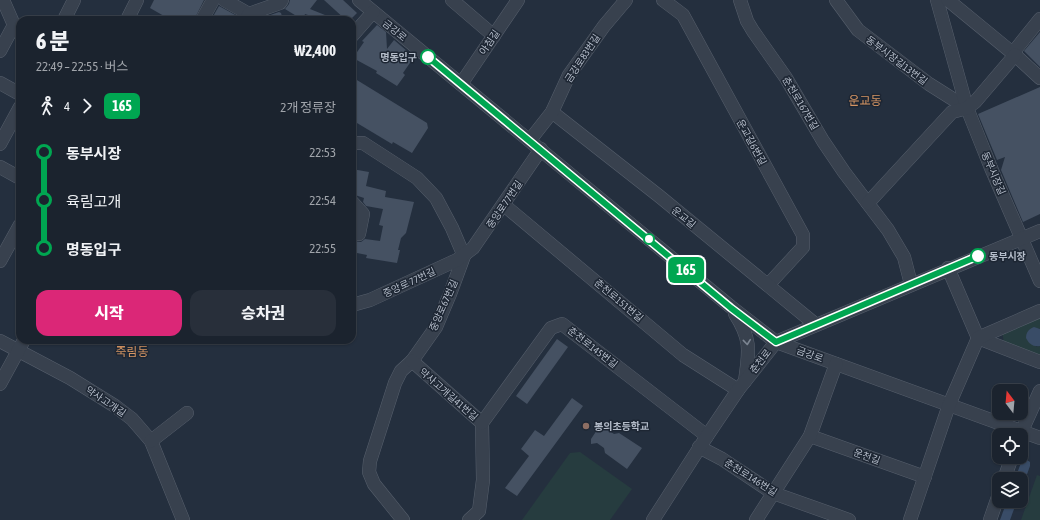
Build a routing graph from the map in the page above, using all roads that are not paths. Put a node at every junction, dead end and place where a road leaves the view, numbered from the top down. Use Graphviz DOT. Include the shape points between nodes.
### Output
graph roads {
  1 [pos="3,0"];
  2 [pos="74,0"];
  3 [pos="138,0"];
  4 [pos="213,0"];
  5 [pos="224,0"];
  6 [pos="282,0"];
  7 [pos="359,0"];
  8 [pos="452,0"];
  9 [pos="518,0"];
  10 [pos="626,0"];
  11 [pos="663,0"];
  12 [pos="740,0"];
  13 [pos="836,0"];
  14 [pos="937,0"];
  15 [pos="948,0"];
  16 [pos="373,12"];
  17 [pos="66,16"];
  18 [pos="129,16"];
  19 [pos="204,16"];
  20 [pos="246,16"];
  21 [pos="249,16"];
  22 [pos="1040,20"];
  23 [pos="16,27"];
  24 [pos="16,30"];
  25 [pos="356,31"];
  26 [pos="494,36"];
  27 [pos="0,51"];
  28 [pos="1015,55"];
  29 [pos="1040,78"];
  30 [pos="0,83"];
  31 [pos="461,84"];
  32 [pos="16,92"];
  33 [pos="967,108"];
  34 [pos="552,112"];
  35 [pos="16,114"];
  36 [pos="530,140"];
  37 [pos="356,143"];
  38 [pos="0,144"];
  39 [pos="541,149"];
  40 [pos="0,167"];
  41 [pos="16,176"];
  42 [pos="868,203"];
  43 [pos="504,204"];
  44 [pos="356,206"];
  45 [pos="1040,231"];
  46 [pos="16,232"];
  47 [pos="356,234"];
  48 [pos="1022,238"];
  49 [pos="464,256"];
  50 [pos="0,261"];
  51 [pos="948,268"];
  52 [pos="1040,281"];
  53 [pos="911,284"];
  54 [pos="768,285"];
  55 [pos="356,304"];
  56 [pos="731,308"];
  57 [pos="1040,311"];
  58 [pos="815,324"];
  59 [pos="978,338"];
  60 [pos="0,341"];
  61 [pos="776,342"];
  62 [pos="21,345"];
  63 [pos="412,361"];
  64 [pos="1040,362"];
  65 [pos="836,364"];
  66 [pos="0,384"];
  67 [pos="741,386"];
  68 [pos="1040,391"];
  69 [pos="949,405"];
  70 [pos="187,413"];
  71 [pos="482,423"];
  72 [pos="1007,428"];
  73 [pos="1022,428"];
  74 [pos="1028,435"];
  75 [pos="706,436"];
  76 [pos="810,436"];
  77 [pos="1040,438"];
  78 [pos="151,440"];
  79 [pos="699,447"];
  80 [pos="925,477"];
  81 [pos="774,493"];
  82 [pos="994,508"];
  83 [pos="183,520"];
  84 [pos="403,520"];
  85 [pos="469,520"];
  86 [pos="653,520"];
  87 [pos="756,520"];
  88 [pos="849,520"];
  89 [pos="910,520"];
  90 [pos="990,520"];
  1 -- 23 [label="street"];
  2 -- 17 [label="street"];
  3 -- 18 [label="street"];
  4 -- 19 [label="street"];
  5 -- 20 [label="street"];
  6 -- 21 [label="street"];
  7 -- 16 [label="street, 금강로"];
  8 -- 26 [label="street"];
  9 -- 26 [label="street, 아침길"];
  10 -- 34 [label="street, 금강로83번길" via="569,75"];
  11 -- 54 [label="street, 운교길6번길" via="683,15 803,235 803,247"];
  12 -- 42 [label="street, 춘천로167번길" via="753,31 786,78 823,141"];
  13 -- 33 [label="street, 동부시장길13번길" via="858,30 929,84"];
  14 -- 33 [label="street, 동부시장길"];
  15 -- 28 [label="street"];
  16 -- 25 [label="street"];
  16 -- 31 [label="street, 금강로"];
  22 -- 28 [label="street" via="1016,49"];
  24 -- 27 [label="street"];
  26 -- 31 [label="street, 아침길"];
  28 -- 29 [label="street"];
  28 -- 33 [label="street"];
  30 -- 32 [label="street"];
  31 -- 36 [label="street, 금강로"];
  33 -- 42 [label="street" via="952,112"];
  33 -- 48 [label="street, 동부시장길"];
  34 -- 36 [label="street, 금강로83번길"];
  34 -- 54 [label="street, 운교길"];
  35 -- 38 [label="street"];
  36 -- 39 [label="street, 금강로"];
  37 -- 49 [label="street" via="363,143 418,178 436,198"];
  39 -- 43 [label="street, 중앙로77번길"];
  39 -- 56 [label="street, 금강로"];
  40 -- 41 [label="street"];
  42 -- 53 [label="street, 춘천로167번길" via="904,258"];
  43 -- 49 [label="street, 중앙로77번길" via="473,248"];
  43 -- 67 [label="street, 춘천로151번길" via="683,355"];
  44 -- 47 [label="street" via="363,214 359,234"];
  45 -- 48 [label="street, 춘천로"];
  46 -- 50 [label="street"];
  48 -- 51 [label="street, 춘천로"];
  48 -- 52 [label="street, 동부시장길"];
  49 -- 55 [label="street, 중앙로 77번길" via="370,300"];
  49 -- 63 [label="street, 중앙로67번길" via="436,327"];
  51 -- 53 [label="street, 춘천로"];
  51 -- 59 [label="street"];
  53 -- 58 [label="street, 춘천로"];
  54 -- 58 [label="street, 운교길"];
  56 -- 61 [label="street, 금강로"];
  56 -- 67 [label="street, one-way" via="747,337 748,356"];
  57 -- 59 [label="street"];
  58 -- 61 [label="street, 춘천로"];
  59 -- 64 [label="street"];
  59 -- 69 [label="street"];
  60 -- 62 [label="street, 약사고개길"];
  61 -- 65 [label="street, 금강로"];
  61 -- 67 [label="street, 춘천로"];
  62 -- 66 [label="street"];
  62 -- 78 [label="street, 약사고개길" via="115,406 132,419"];
  63 -- 71 [label="street, 약사고개길41번길"];
  63 -- 84 [label="street, 중앙로67번길" via="401,371 395,383 369,466 374,484"];
  65 -- 69 [label="street, 금강로"];
  65 -- 76 [label="street"];
  67 -- 75 [label="street, 춘천로"];
  68 -- 73 [label="street"];
  69 -- 72 [label="street, 금강로"];
  69 -- 80 [label="street"];
  70 -- 78 [label="street"];
  71 -- 75 [label="street, 춘천로145번길" via="551,328 562,324"];
  71 -- 85 [label="street, 약사고개길41번길" via="483,480 479,511"];
  74 -- 77 [label="street, 금강로"];
  75 -- 79 [label="street, 춘천로"];
  76 -- 80 [label="street, 운천길"];
  76 -- 81 [label="street"];
  78 -- 83 [label="street, 약사고개길"];
  79 -- 81 [label="street, 춘천로146번길"];
  79 -- 86 [label="street, 춘천로"];
  80 -- 89 [label="street"];
  81 -- 87 [label="street"];
  81 -- 88 [label="street, 춘천로146번길"];
  82 -- 90 [label="street"];
}
